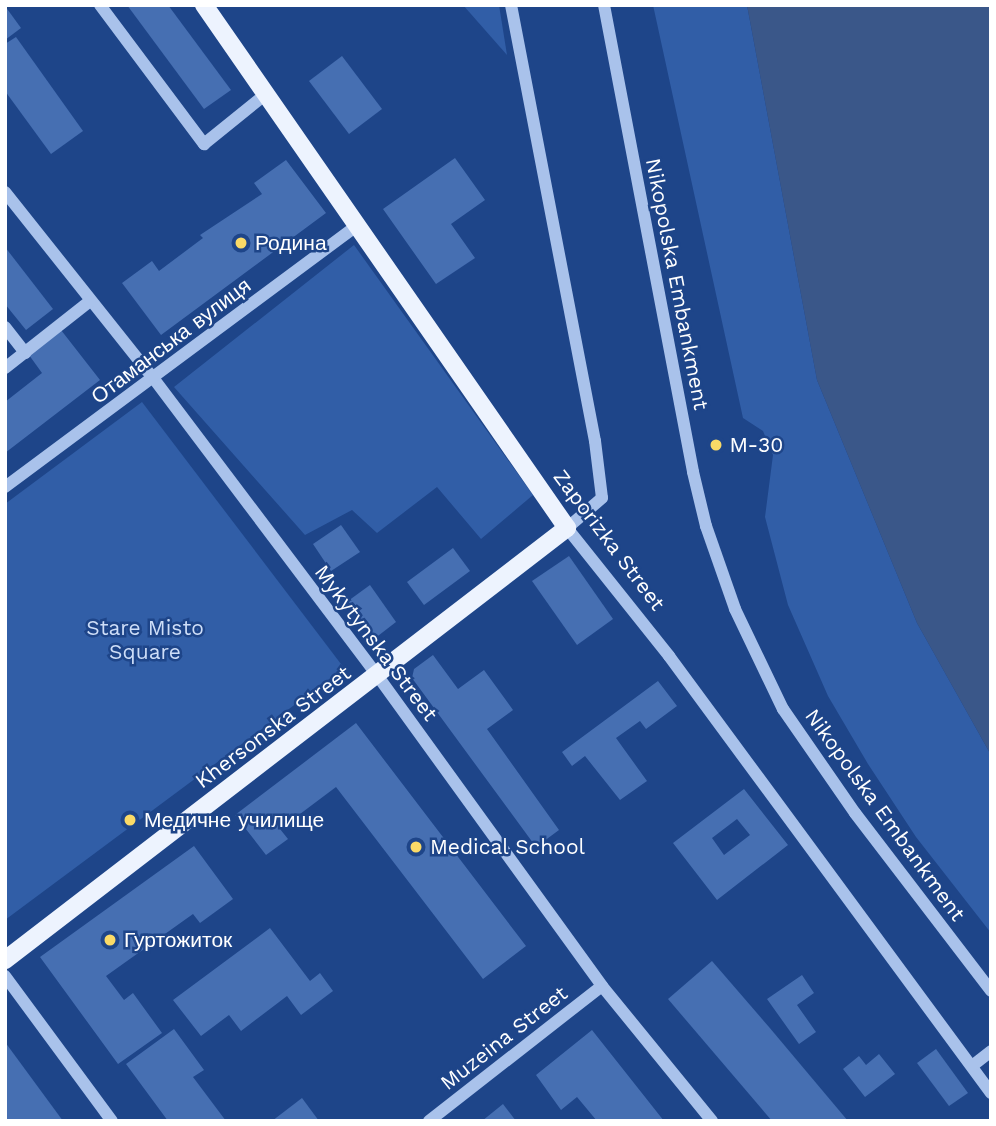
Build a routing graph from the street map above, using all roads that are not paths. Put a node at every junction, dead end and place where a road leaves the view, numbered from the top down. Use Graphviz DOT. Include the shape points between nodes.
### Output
graph roads {
  1 [pos="100,5"];
  2 [pos="204,5"];
  3 [pos="511,5"];
  4 [pos="604,5"];
  5 [pos="266,94"];
  6 [pos="5,192"];
  7 [pos="358,225"];
  8 [pos="89,302"];
  9 [pos="5,327"];
  10 [pos="25,352"];
  11 [pos="5,368"];
  12 [pos="155,379"];
  13 [pos="5,487"];
  14 [pos="567,528"];
  15 [pos="377,675"];
  16 [pos="5,960"];
  17 [pos="5,976"];
  18 [pos="602,986"];
  19 [pos="991,991"];
  20 [pos="991,1051"];
  21 [pos="972,1066"];
  22 [pos="991,1093"];
  23 [pos="112,1121"];
  24 [pos="429,1121"];
  25 [pos="712,1121"];
  1 -- 5 [label="street" via="204,144"];
  2 -- 5 [label="main road, Zaporizka Street"];
  3 -- 14 [label="street" via="601,486 602,498"];
  4 -- 19 [label="street, Nikopolska Embankment" via="693,472 735,609 783,709 855,813"];
  5 -- 7 [label="main road, Zaporizka Street"];
  6 -- 8 [label="street, Mykytynska Street"];
  7 -- 12 [label="street, Отаманська вулиця"];
  7 -- 14 [label="main road, Zaporizka Street"];
  8 -- 10 [label="street"];
  8 -- 12 [label="street, Mykytynska Street"];
  9 -- 10 [label="street"];
  10 -- 11 [label="street"];
  12 -- 13 [label="street, Отаманська вулиця"];
  12 -- 15 [label="street, Mykytynska Street"];
  14 -- 15 [label="main road, Khersonska Street"];
  14 -- 21 [label="street, Zaporizka Street" via="670,656"];
  15 -- 16 [label="main road, Khersonska Street"];
  15 -- 18 [label="street, Mykytynska Street"];
  17 -- 23 [label="street"];
  18 -- 24 [label="street, Muzeina Street"];
  18 -- 25 [label="street, Mykytynska Street"];
  20 -- 21 [label="street"];
  21 -- 22 [label="street, Zaporizka Street"];
}
